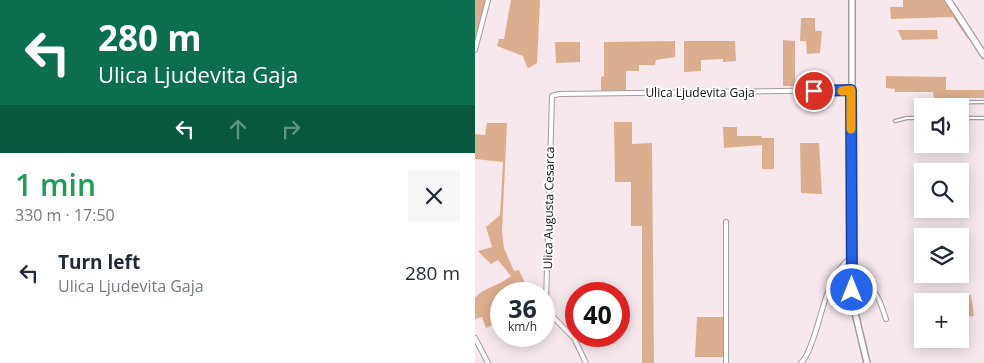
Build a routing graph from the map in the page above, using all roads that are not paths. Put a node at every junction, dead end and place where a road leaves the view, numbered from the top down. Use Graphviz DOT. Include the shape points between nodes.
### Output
graph roads {
  1 [pos="488,0"];
  2 [pos="852,0"];
  3 [pos="947,0"];
  4 [pos="475,50"];
  5 [pos="984,55"];
  6 [pos="851,90"];
  7 [pos="551,99"];
  8 [pos="969,102"];
  9 [pos="984,102"];
  10 [pos="914,118"];
  11 [pos="969,118"];
  12 [pos="984,118"];
  13 [pos="895,121"];
  14 [pos="726,222"];
  15 [pos="852,257"];
  16 [pos="852,279"];
  17 [pos="886,320"];
  18 [pos="475,338"];
  19 [pos="488,363"];
  20 [pos="586,363"];
  21 [pos="726,363"];
  22 [pos="801,363"];
  23 [pos="867,363"];
  1 -- 4 [label="street"];
  2 -- 6 [label="street"];
  3 -- 5 [label="main road"];
  6 -- 7 [label="street, Ulica Ljudevita Gaja" via="559,94"];
  6 -- 15 [label="street"];
  7 -- 20 [label="street, Ulica Augusta Cesarca" via="546,302 551,315 574,338"];
  8 -- 9 [label="lane"];
  10 -- 13 [label="lane"];
  11 -- 12 [label="lane"];
  14 -- 21 [label="street"];
  15 -- 16 [label="street"];
  15 -- 22 [label="street" via="835,274 819,327"];
  16 -- 17 [label="street" via="869,286 879,298"];
  16 -- 23 [label="street" via="852,300"];
  18 -- 19 [label="street"];
}
